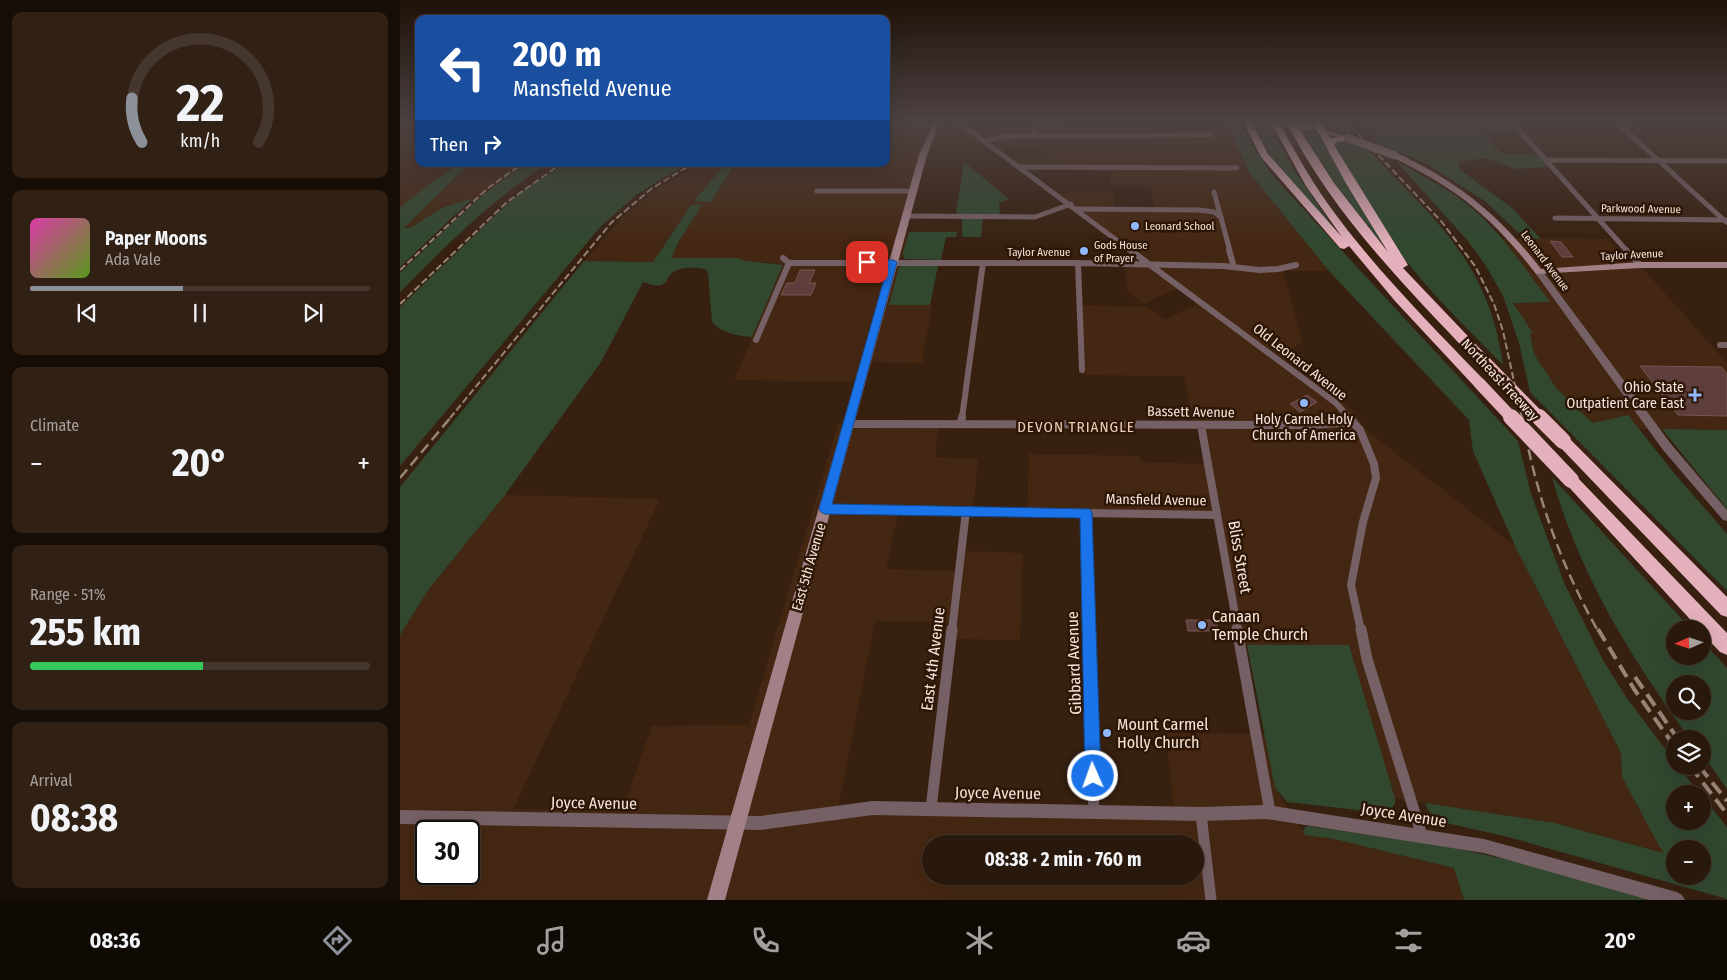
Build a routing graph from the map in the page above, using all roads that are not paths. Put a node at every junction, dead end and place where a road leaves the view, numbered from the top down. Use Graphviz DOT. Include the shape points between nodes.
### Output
graph roads {
  1 [pos="921,161"];
  2 [pos="1012,161"];
  3 [pos="1270,161"];
  4 [pos="1296,161"];
  5 [pos="1313,161"];
  6 [pos="1339,161"];
  7 [pos="1406,161"];
  8 [pos="1547,161"];
  9 [pos="1659,161"];
  10 [pos="1020,167"];
  11 [pos="1237,168"];
  12 [pos="817,191"];
  13 [pos="913,192"];
  14 [pos="1214,192"];
  15 [pos="1074,207"];
  16 [pos="906,216"];
  17 [pos="1221,217"];
  18 [pos="1555,218"];
  19 [pos="1598,218"];
  20 [pos="1726,221"];
  21 [pos="783,258"];
  22 [pos="893,262"];
  23 [pos="789,263"];
  24 [pos="984,263"];
  25 [pos="1078,263"];
  26 [pos="1152,265"];
  27 [pos="1296,265"];
  28 [pos="1640,266"];
  29 [pos="1726,266"];
  30 [pos="1234,267"];
  31 [pos="1539,272"];
  32 [pos="1395,293"];
  33 [pos="756,340"];
  34 [pos="1479,356"];
  35 [pos="1082,370"];
  36 [pos="1353,422"];
  37 [pos="848,424"];
  38 [pos="961,424"];
  39 [pos="1201,425"];
  40 [pos="825,509"];
  41 [pos="966,511"];
  42 [pos="1086,513"];
  43 [pos="1217,515"];
  44 [pos="1727,517"];
  45 [pos="1727,609"];
  46 [pos="1727,646"];
  47 [pos="931,809"];
  48 [pos="1270,812"];
  49 [pos="1094,813"];
  50 [pos="1201,814"];
  51 [pos="400,817"];
  52 [pos="738,823"];
  53 [pos="1422,836"];
  54 [pos="716,900"];
  55 [pos="1211,900"];
  56 [pos="1677,900"];
  1 -- 13 [label="main road, East 5th Avenue"];
  2 -- 10 [label="street, Old Leonard Avenue"];
  3 -- 32 [label="highway" via="1308,208 1375,278"];
  4 -- 32 [label="highway, Northeast Freeway" via="1325,207"];
  5 -- 34 [label="highway, Northeast Freeway" via="1355,221 1403,278"];
  6 -- 34 [label="highway" via="1396,256"];
  7 -- 31 [label="main road, Leonard Avenue, bridge" via="1437,177 1480,206 1509,234"];
  8 -- 19 [label="street"];
  9 -- 20 [label="street"];
  10 -- 11 [label="street"];
  10 -- 15 [label="street, Old Leonard Avenue"];
  12 -- 13 [label="street"];
  13 -- 16 [label="main road, East 5th Avenue"];
  14 -- 17 [label="street"];
  15 -- 16 [label="street" via="1035,217"];
  15 -- 17 [label="street" via="1199,210 1214,212"];
  15 -- 26 [label="street, Old Leonard Avenue"];
  16 -- 22 [label="main road, East 5th Avenue"];
  17 -- 30 [label="street"];
  18 -- 19 [label="street, Parkwood Avenue"];
  19 -- 20 [label="street, Parkwood Avenue"];
  19 -- 28 [label="street"];
  21 -- 23 [label="street"];
  22 -- 23 [label="street, Taylor Avenue"];
  22 -- 24 [label="street, Taylor Avenue"];
  22 -- 37 [label="main road, East 5th Avenue"];
  23 -- 33 [label="street"];
  24 -- 25 [label="street, Taylor Avenue"];
  24 -- 38 [label="street"];
  25 -- 26 [label="street, Taylor Avenue"];
  25 -- 35 [label="street"];
  26 -- 30 [label="street, Taylor Avenue"];
  26 -- 36 [label="street, Old Leonard Avenue" via="1336,403"];
  27 -- 30 [label="street, Taylor Avenue" via="1274,269"];
  28 -- 29 [label="main road, Taylor Avenue"];
  28 -- 31 [label="main road, Taylor Avenue"];
  31 -- 44 [label="street, Leonard Avenue" via="1668,447"];
  32 -- 46 [label="highway, Northeast Freeway, bridge"];
  34 -- 45 [label="highway, Northeast Freeway, bridge"];
  36 -- 39 [label="street, Bassett Avenue"];
  36 -- 53 [label="street, Old Leonard Avenue" via="1364,438 1376,478 1363,522 1351,585 1367,659"];
  37 -- 38 [label="street, Bassett Avenue"];
  37 -- 40 [label="main road, East 5th Avenue"];
  38 -- 39 [label="street, Bassett Avenue"];
  39 -- 43 [label="street, Bliss Street"];
  40 -- 41 [label="street, Mansfield Avenue"];
  40 -- 52 [label="main road, East 5th Avenue"];
  41 -- 42 [label="street, Mansfield Avenue"];
  41 -- 47 [label="street, East 4th Avenue"];
  42 -- 43 [label="street, Mansfield Avenue"];
  42 -- 49 [label="street, Gibbard Avenue"];
  43 -- 48 [label="street, Bliss Street"];
  47 -- 49 [label="street, Joyce Avenue"];
  47 -- 52 [label="street, Joyce Avenue" via="873,808"];
  48 -- 50 [label="street, Joyce Avenue"];
  48 -- 53 [label="street, Joyce Avenue"];
  49 -- 50 [label="street, Joyce Avenue"];
  50 -- 55 [label="street"];
  51 -- 52 [label="street, Joyce Avenue"];
  52 -- 54 [label="main road, East 5th Avenue"];
  53 -- 56 [label="street, Joyce Avenue" via="1484,846"];
}
